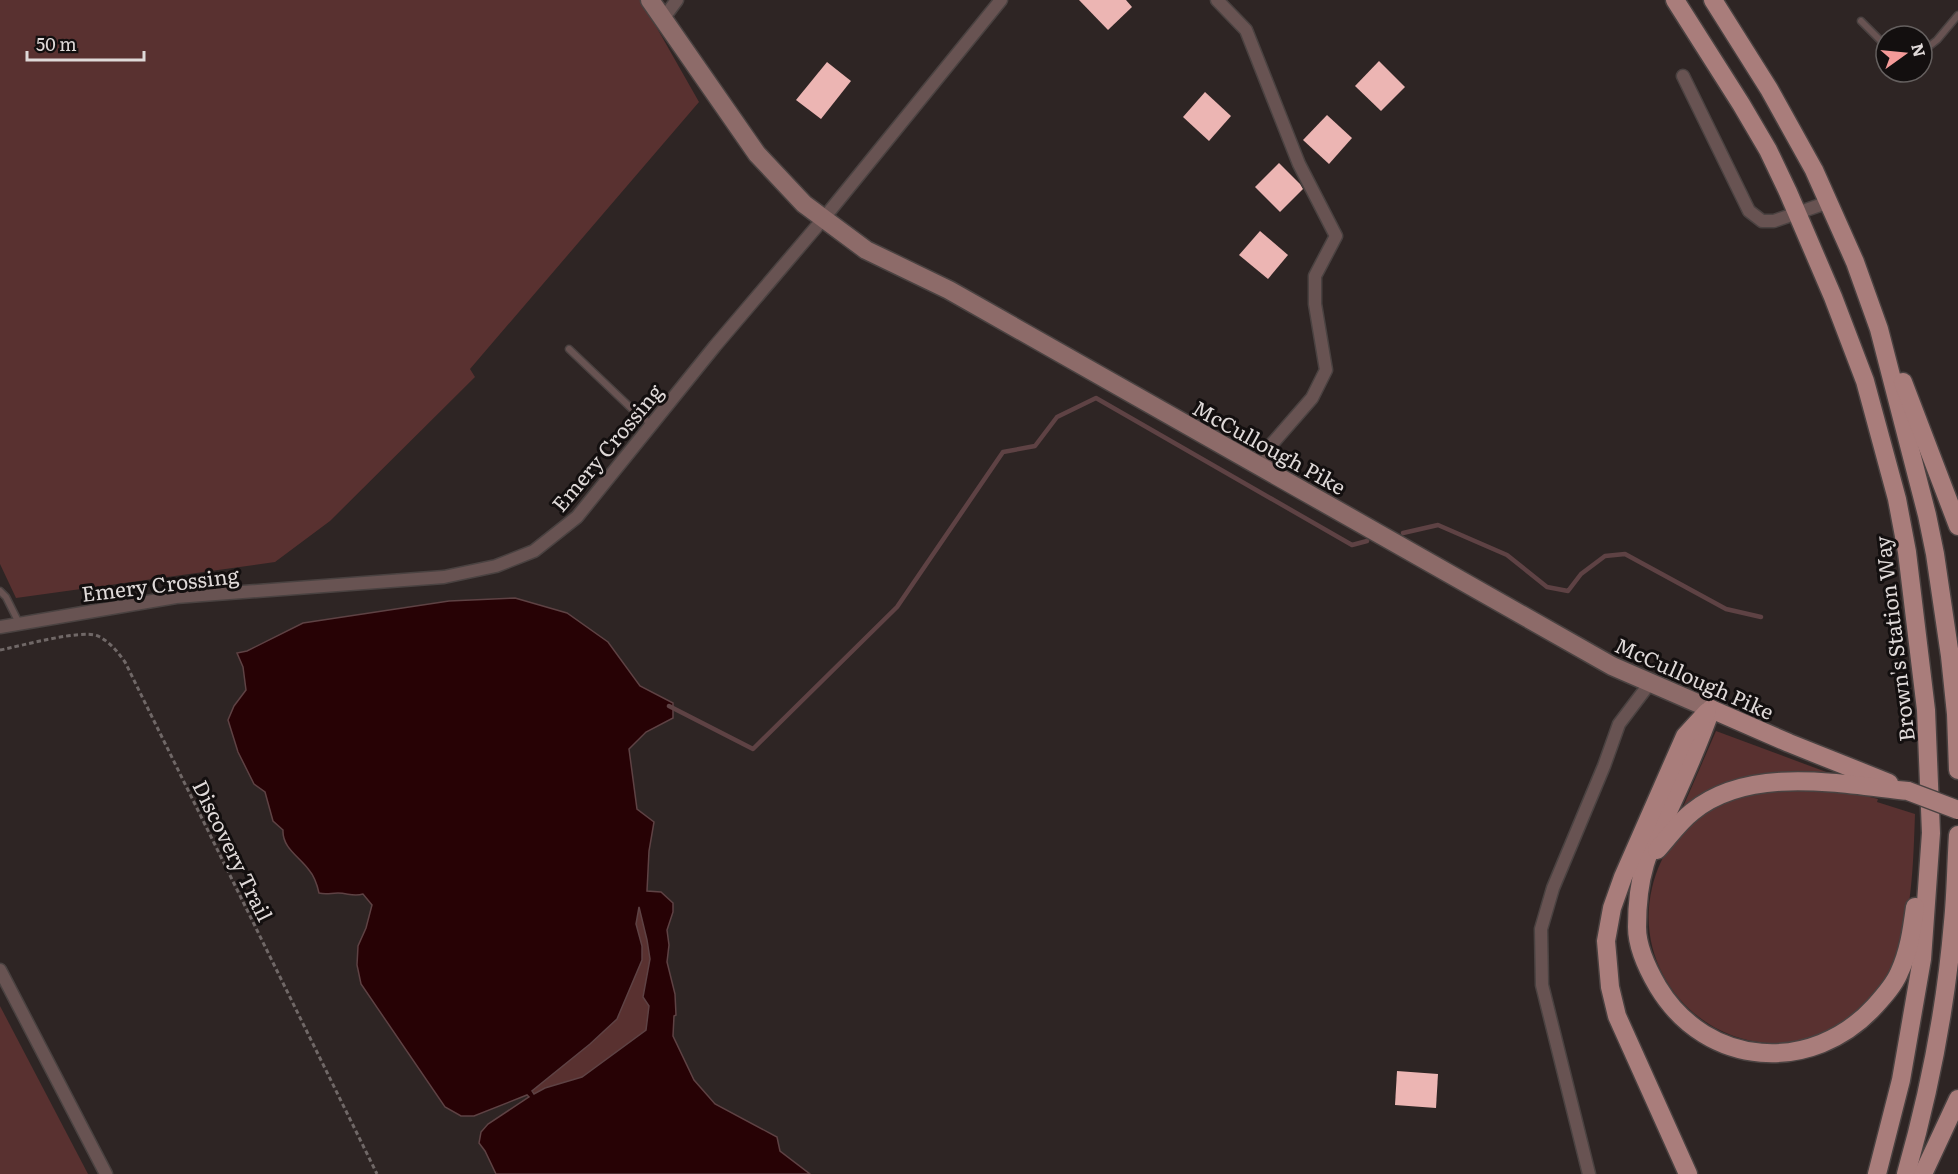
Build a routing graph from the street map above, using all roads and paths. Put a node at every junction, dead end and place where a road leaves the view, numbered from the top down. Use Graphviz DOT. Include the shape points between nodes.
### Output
graph roads {
  1 [pos="650,0"];
  2 [pos="677,0"];
  3 [pos="1001,0"];
  4 [pos="1217,0"];
  5 [pos="1675,0"];
  6 [pos="1713,0"];
  7 [pos="1958,15"];
  8 [pos="663,19"];
  9 [pos="1861,21"];
  10 [pos="1874,34"];
  11 [pos="1934,42"];
  12 [pos="1683,76"];
  13 [pos="1829,202"];
  14 [pos="1797,213"];
  15 [pos="824,218"];
  16 [pos="1879,329"];
  17 [pos="569,349"];
  18 [pos="651,424"];
  19 [pos="1264,469"];
  20 [pos="1958,526"];
  21 [pos="0,591"];
  22 [pos="19,623"];
  23 [pos="0,627"];
  24 [pos="0,650"];
  25 [pos="1650,683"];
  26 [pos="1711,709"];
  27 [pos="1958,770"];
  28 [pos="1908,791"];
  29 [pos="1958,810"];
  30 [pos="1931,833"];
  31 [pos="1958,835"];
  32 [pos="1645,864"];
  33 [pos="0,970"];
  34 [pos="1958,1099"];
  35 [pos="106,1174"];
  36 [pos="377,1174"];
  37 [pos="1589,1174"];
  38 [pos="1688,1174"];
  39 [pos="1877,1174"];
  40 [pos="1906,1174"];
  41 [pos="1923,1174"];
  1 -- 8 [label="street, McCullough Pike"];
  2 -- 8 [label="street"];
  3 -- 15 [label="street, Emery Crossing"];
  4 -- 19 [label="street" via="1246,30 1299,164 1336,236 1315,276 1326,370 1312,398 1271,446"];
  5 -- 14 [label="main road, Brown's Station Way" via="1768,150"];
  6 -- 13 [label="main road" via="1784,116"];
  7 -- 11 [label="lane"];
  8 -- 15 [label="street, McCullough Pike" via="757,154 804,204"];
  9 -- 10 [label="lane"];
  12 -- 14 [label="street" via="1749,211 1762,221"];
  13 -- 14 [label="street"];
  13 -- 16 [label="main road"];
  14 -- 30 [label="main road, Brown's Station Way" via="1864,381 1897,499 1926,710"];
  15 -- 18 [label="street, Emery Crossing"];
  15 -- 19 [label="street, McCullough Pike" via="866,250 949,290"];
  16 -- 20 [label="main road"];
  16 -- 27 [label="main road" via="1935,554 1950,656"];
  17 -- 18 [label="lane"];
  18 -- 22 [label="street, Emery Crossing" via="578,517 534,551 496,566 444,577 176,597"];
  19 -- 25 [label="street, McCullough Pike" via="1612,666"];
  21 -- 22 [label="lane"];
  22 -- 23 [label="street, Emery Crossing"];
  24 -- 36 [label="path, Discovery Trail" via="78,634 95,635 111,643 125,662"];
  25 -- 26 [label="street, McCullough Pike"];
  25 -- 37 [label="street" via="1619,724 1553,888 1541,929 1542,985"];
  26 -- 28 [label="main road, McCullough Pike"];
  26 -- 32 [label="main road"];
  26 -- 38 [label="main road" via="1686,736 1623,877 1606,941 1617,1016"];
  28 -- 29 [label="main road, McCullough Pike, bridge"];
  28 -- 32 [label="main road" via="1800,781 1734,790 1692,812"];
  30 -- 32 [label="main road" via="1910,942 1899,974 1865,1017 1847,1031 1826,1043 1784,1052 1753,1053 1714,1041 1686,1022 1664,997 1643,956 1637,930"];
  30 -- 39 [label="main road, Brown's Station Way" via="1922,959 1901,1080"];
  31 -- 40 [label="main road" via="1953,922 1934,1059"];
  33 -- 35 [label="street"];
  34 -- 41 [label="main road"];
}
